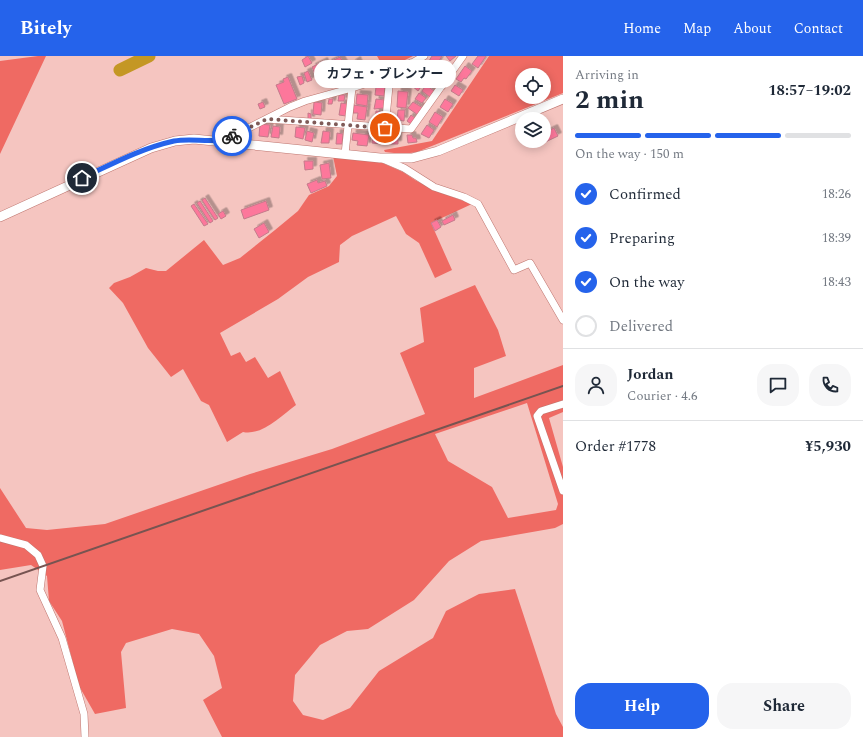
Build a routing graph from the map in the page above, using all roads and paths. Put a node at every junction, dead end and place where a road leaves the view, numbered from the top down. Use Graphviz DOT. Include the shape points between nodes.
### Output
graph roads {
  1 [pos="424,56"];
  2 [pos="463,56"];
  3 [pos="411,63"];
  4 [pos="390,76"];
  5 [pos="442,86"];
  6 [pos="352,88"];
  7 [pos="563,99"];
  8 [pos="267,119"];
  9 [pos="347,125"];
  10 [pos="385,128"];
  11 [pos="223,141"];
  12 [pos="345,154"];
  13 [pos="380,158"];
  14 [pos="0,217"];
  15 [pos="563,320"];
  16 [pos="563,404"];
  17 [pos="563,490"];
  18 [pos="0,538"];
  19 [pos="85,737"];
  1 -- 3 [label="street"];
  2 -- 5 [label="street"];
  3 -- 4 [label="street"];
  3 -- 5 [label="street"];
  4 -- 6 [label="street"];
  4 -- 10 [label="street"];
  5 -- 10 [label="street" via="411,129"];
  6 -- 8 [label="street" via="305,100"];
  6 -- 9 [label="street"];
  7 -- 13 [label="street" via="438,151 412,158"];
  8 -- 9 [label="street"];
  8 -- 11 [label="street"];
  9 -- 10 [label="street"];
  9 -- 12 [label="street"];
  11 -- 12 [label="street"];
  11 -- 14 [label="street" via="194,138 151,148"];
  12 -- 13 [label="street"];
  13 -- 15 [label="street" via="404,168 434,187 478,204 514,270 530,263"];
  16 -- 17 [label="street" via="541,411 537,416"];
  18 -- 19 [label="street" via="26,545 38,555 43,566 40,590 62,638 84,714"];
}
